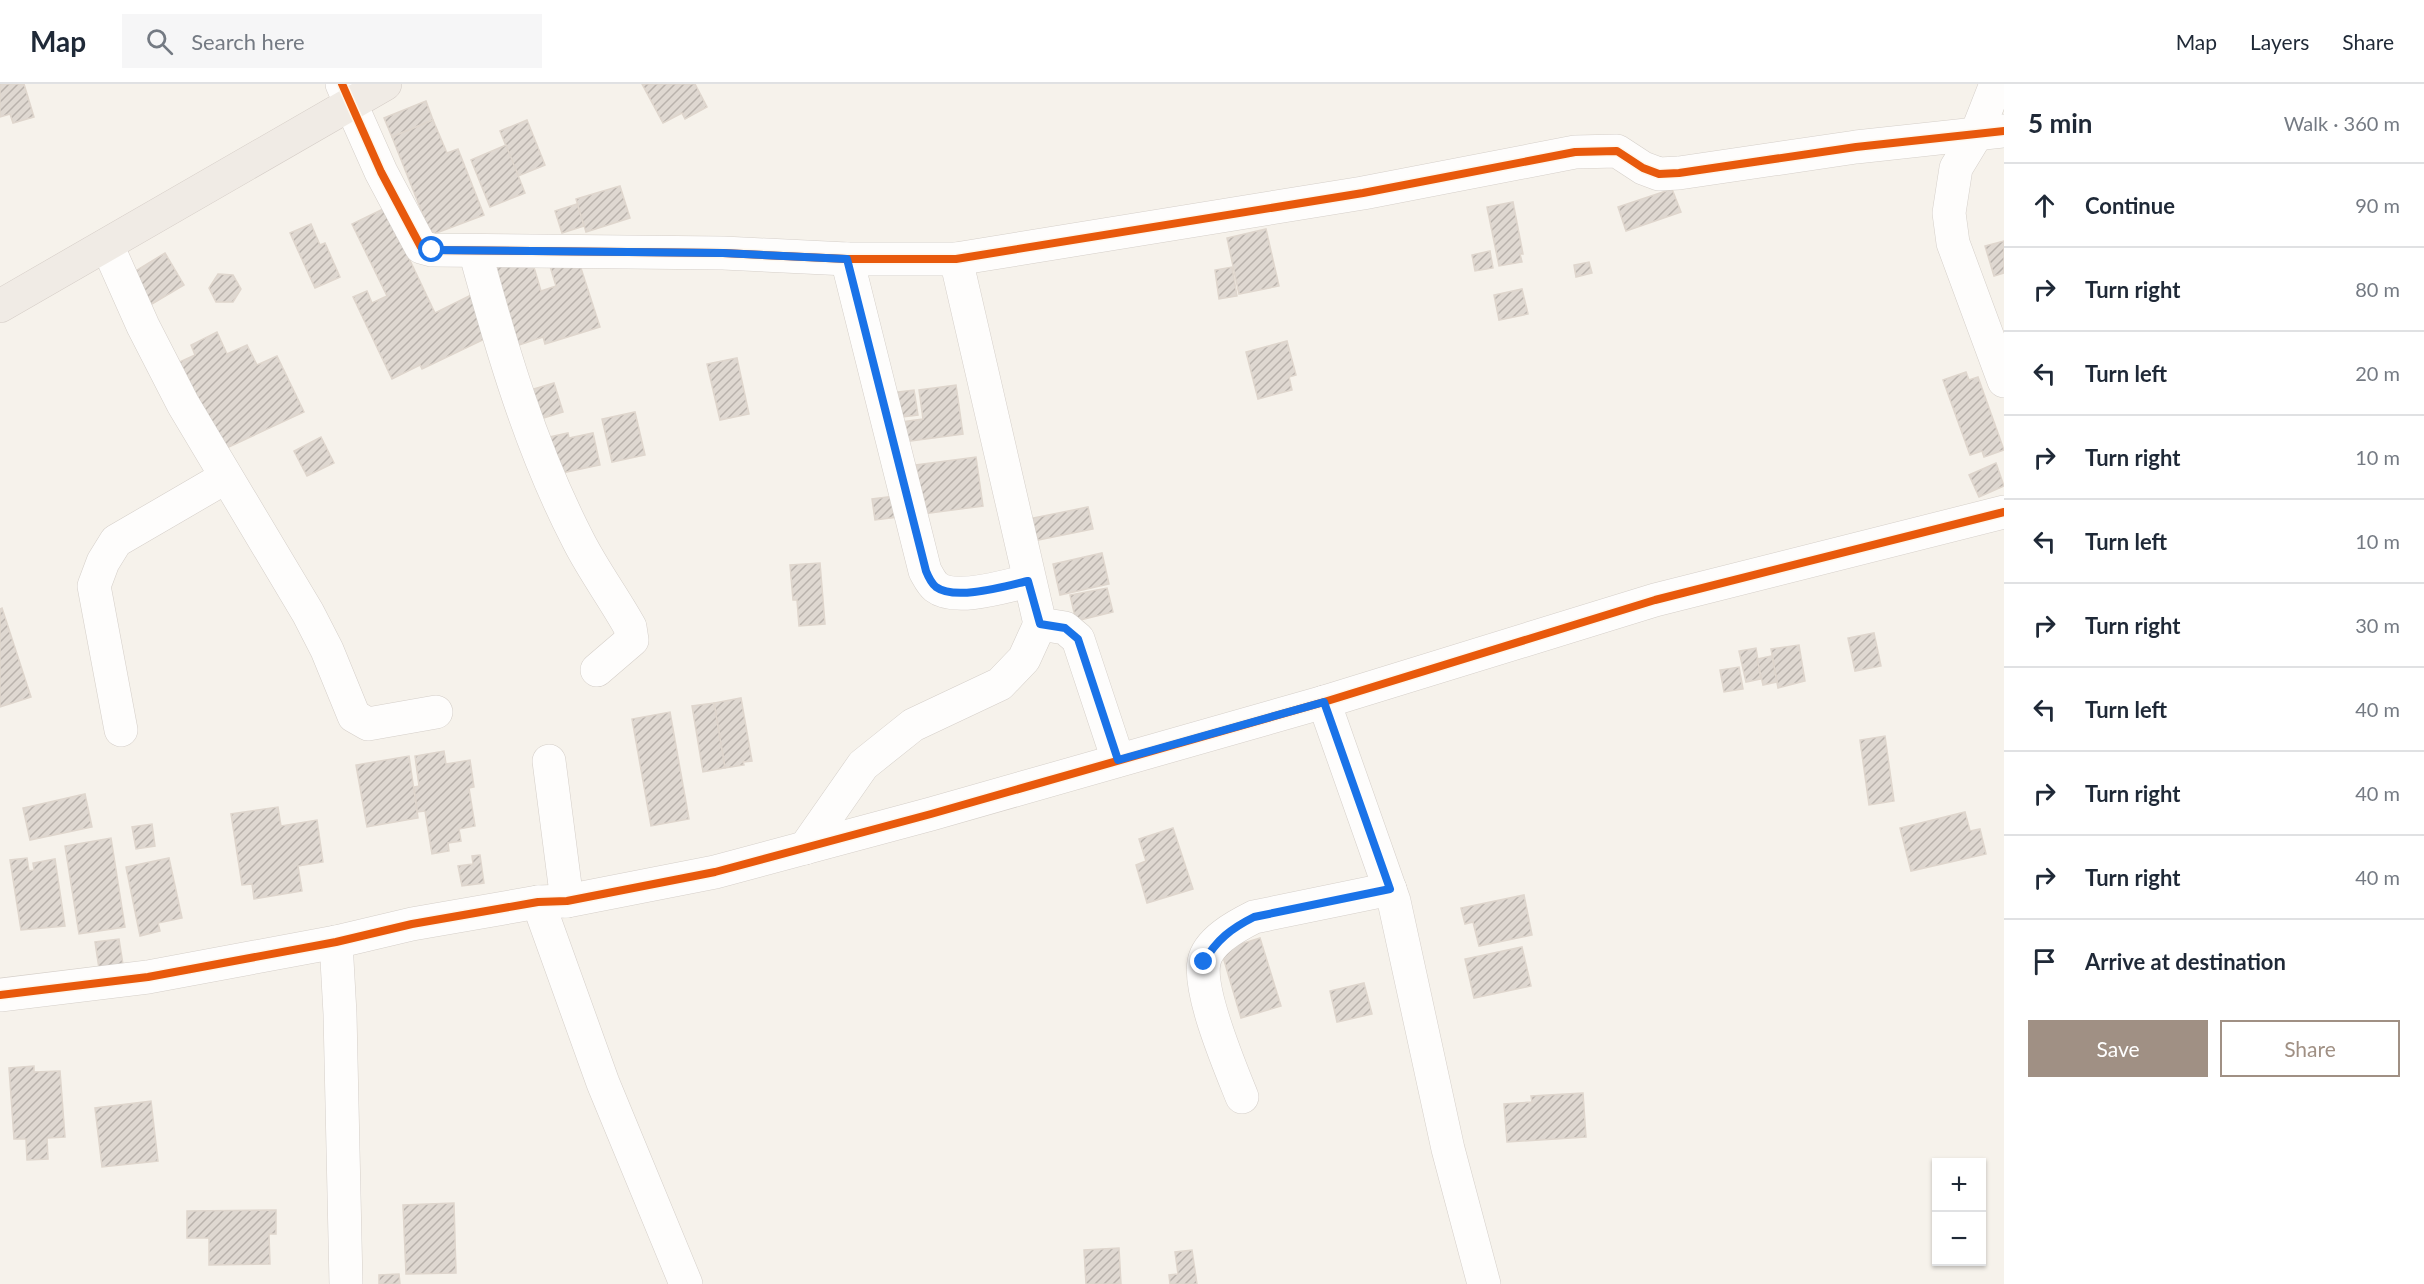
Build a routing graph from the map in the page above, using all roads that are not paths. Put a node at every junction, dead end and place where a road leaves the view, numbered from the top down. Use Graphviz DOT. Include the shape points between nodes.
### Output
graph roads {
  1 [pos="385,84"];
  2 [pos="1996,84"];
  3 [pos="346,94"];
  4 [pos="1990,133"];
  5 [pos="107,245"];
  6 [pos="475,251"];
  7 [pos="847,259"];
  8 [pos="956,259"];
  9 [pos="0,306"];
  10 [pos="2004,381"];
  11 [pos="226,477"];
  12 [pos="2004,512"];
  13 [pos="1028,581"];
  14 [pos="1040,624"];
  15 [pos="597,670"];
  16 [pos="1324,702"];
  17 [pos="436,712"];
  18 [pos="121,730"];
  19 [pos="1118,760"];
  20 [pos="549,761"];
  21 [pos="806,848"];
  22 [pos="1390,889"];
  23 [pos="553,901"];
  24 [pos="336,942"];
  25 [pos="0,995"];
  26 [pos="1242,1097"];
  27 [pos="346,1284"];
  28 [pos="686,1284"];
  29 [pos="1484,1284"];
  1 -- 3 [label="highway"];
  2 -- 4 [label="street"];
  3 -- 5 [label="highway"];
  3 -- 6 [label="street" via="381,172 422,246 426,250"];
  4 -- 8 [label="street" via="1659,174 1617,151 1575,152 1363,193"];
  4 -- 10 [label="street" via="1956,168 1948,213 1953,243"];
  5 -- 9 [label="highway"];
  5 -- 11 [label="street" via="183,404"];
  6 -- 7 [label="street" via="723,253"];
  6 -- 15 [label="street" via="499,340 535,441 578,541 630,627 632,640"];
  7 -- 8 [label="street"];
  7 -- 13 [label="street" via="926,571 937,588 952,592 975,592"];
  8 -- 13 [label="street" via="1018,522"];
  11 -- 17 [label="street" via="308,613 354,716 368,724"];
  11 -- 18 [label="street" via="116,542 97,575 94,586"];
  12 -- 16 [label="street" via="1655,600"];
  13 -- 14 [label="street"];
  14 -- 19 [label="street" via="1065,628 1078,639"];
  14 -- 21 [label="street" via="1024,658 1000,684 913,725 863,765"];
  16 -- 19 [label="street"];
  16 -- 22 [label="street"];
  19 -- 21 [label="street"];
  20 -- 23 [label="street"];
  21 -- 23 [label="street" via="714,872"];
  22 -- 26 [label="street" via="1254,917 1234,927 1212,946 1204,962 1205,989"];
  22 -- 29 [label="street" via="1448,1149"];
  23 -- 24 [label="street" via="412,924"];
  23 -- 28 [label="street" via="603,1083"];
  24 -- 25 [label="street" via="148,977"];
  24 -- 27 [label="street"];
}
